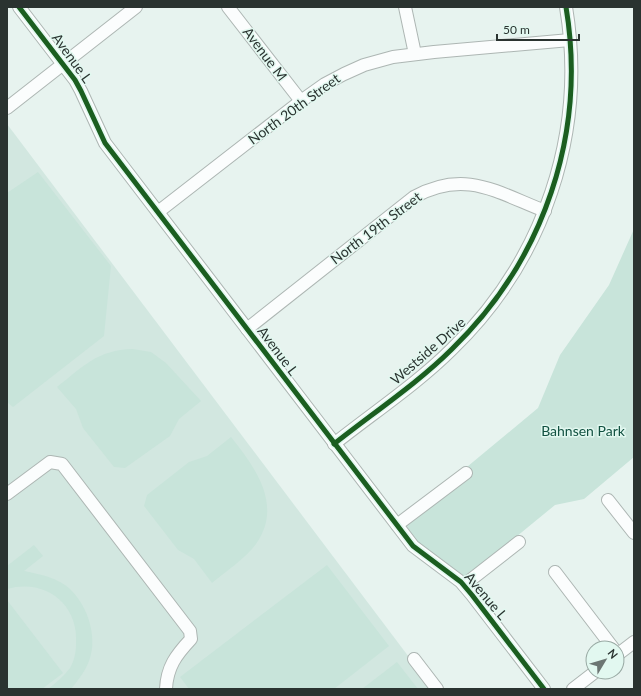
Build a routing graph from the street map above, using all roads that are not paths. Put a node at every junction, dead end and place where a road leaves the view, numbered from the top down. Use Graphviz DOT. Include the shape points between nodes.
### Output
graph roads {
  1 [pos="19,7"];
  2 [pos="136,7"];
  3 [pos="228,7"];
  4 [pos="405,7"];
  5 [pos="566,7"];
  6 [pos="570,40"];
  7 [pos="415,54"];
  8 [pos="63,64"];
  9 [pos="301,101"];
  10 [pos="7,108"];
  11 [pos="545,211"];
  12 [pos="158,212"];
  13 [pos="247,329"];
  14 [pos="334,444"];
  15 [pos="466,473"];
  16 [pos="7,494"];
  17 [pos="608,500"];
  18 [pos="397,525"];
  19 [pos="634,533"];
  20 [pos="519,542"];
  21 [pos="555,572"];
  22 [pos="464,585"];
  23 [pos="606,640"];
  24 [pos="634,642"];
  25 [pos="625,648"];
  26 [pos="414,659"];
  27 [pos="585,680"];
  28 [pos="166,689"];
  29 [pos="437,689"];
  30 [pos="544,689"];
  31 [pos="573,689"];
  1 -- 8 [label="street, Avenue L"];
  2 -- 8 [label="street"];
  3 -- 9 [label="street, Avenue M"];
  4 -- 7 [label="street"];
  5 -- 6 [label="street, Westside Drive"];
  6 -- 7 [label="street, North 20th Street"];
  6 -- 11 [label="street, Westside Drive" via="570,103 566,138"];
  7 -- 9 [label="street, North 20th Street" via="364,65 326,84"];
  8 -- 10 [label="street"];
  8 -- 12 [label="street, Avenue L" via="82,91 105,143"];
  9 -- 12 [label="street, North 20th Street"];
  11 -- 13 [label="street, North 19th Street" via="468,184 442,185 428,189 414,197"];
  11 -- 14 [label="street, Westside Drive" via="523,258 498,298 477,324 433,366"];
  12 -- 13 [label="street, Avenue L"];
  13 -- 14 [label="street, Avenue L"];
  14 -- 18 [label="street, Avenue L"];
  15 -- 18 [label="street"];
  16 -- 28 [label="street" via="50,462 62,464 190,631 191,639 178,652 167,674"];
  17 -- 19 [label="street"];
  18 -- 22 [label="street, Avenue L" via="413,546"];
  20 -- 22 [label="street"];
  21 -- 23 [label="street"];
  22 -- 30 [label="street, Avenue L"];
  24 -- 25 [label="street"];
  26 -- 29 [label="street"];
  27 -- 31 [label="street"];
}
